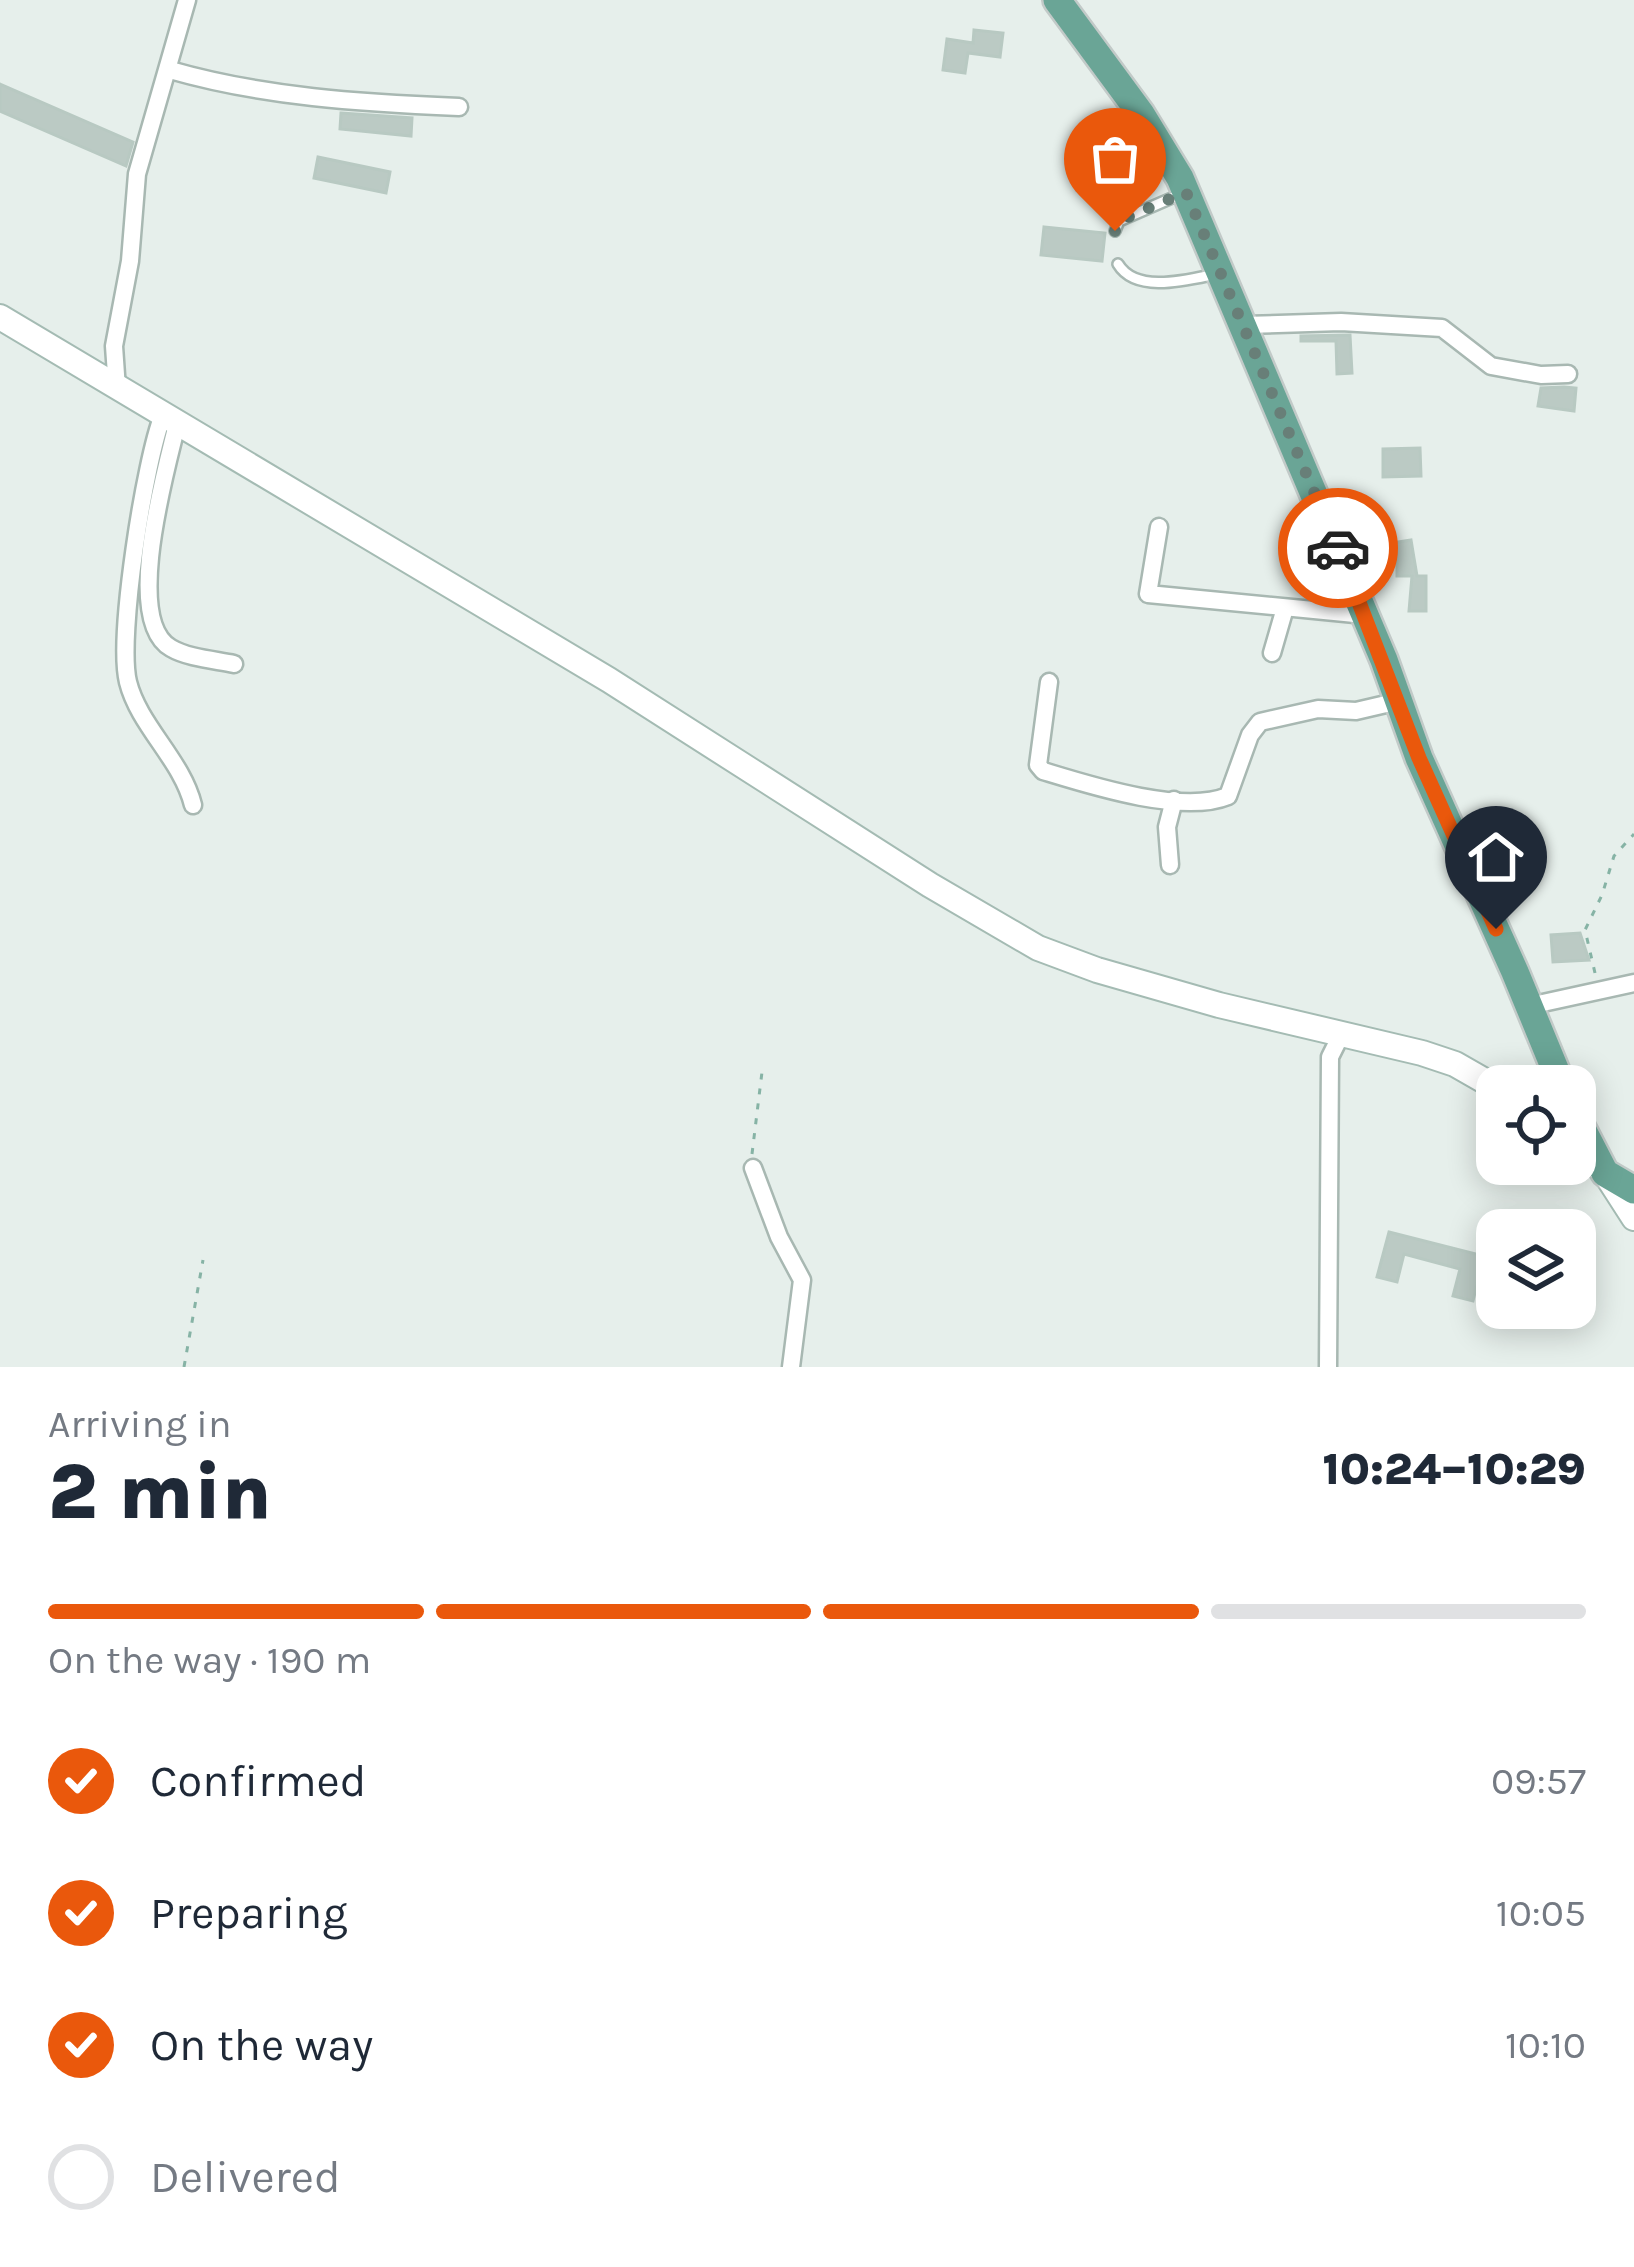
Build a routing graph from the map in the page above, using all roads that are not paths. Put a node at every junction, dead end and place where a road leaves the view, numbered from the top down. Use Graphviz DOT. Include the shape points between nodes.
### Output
graph roads {
  1 [pos="187,0"];
  2 [pos="1057,0"];
  3 [pos="170,70"];
  4 [pos="459,107"];
  5 [pos="1186,192"];
  6 [pos="1115,231"];
  7 [pos="1118,264"];
  8 [pos="1221,272"];
  9 [pos="0,317"];
  10 [pos="1244,326"];
  11 [pos="1568,374"];
  12 [pos="117,388"];
  13 [pos="170,420"];
  14 [pos="1159,527"];
  15 [pos="1285,608"];
  16 [pos="1365,615"];
  17 [pos="1272,652"];
  18 [pos="235,664"];
  19 [pos="1049,682"];
  20 [pos="1399,701"];
  21 [pos="1174,800"];
  22 [pos="193,805"];
  23 [pos="1170,865"];
  24 [pos="1634,983"];
  25 [pos="1529,1006"];
  26 [pos="1341,1035"];
  27 [pos="1553,1065"];
  28 [pos="1476,1076"];
  29 [pos="1596,1156"];
  30 [pos="1596,1165"];
  31 [pos="753,1168"];
  32 [pos="1605,1173"];
  33 [pos="1634,1190"];
  34 [pos="1634,1218"];
  35 [pos="791,1367"];
  36 [pos="1328,1367"];
  1 -- 3 [label="street"];
  2 -- 5 [label="main road" via="1141,114"];
  3 -- 4 [label="street" via="304,98"];
  3 -- 12 [label="street" via="137,174"];
  5 -- 6 [label="lane" via="1119,221"];
  5 -- 8 [label="main road"];
  7 -- 8 [label="lane" via="1137,280"];
  8 -- 10 [label="main road"];
  9 -- 12 [label="main road"];
  10 -- 11 [label="street" via="1442,328 1491,366"];
  10 -- 16 [label="main road"];
  12 -- 13 [label="main road"];
  13 -- 18 [label="street" via="149,566 151,613 173,649"];
  13 -- 22 [label="street" via="151,453 128,680"];
  13 -- 26 [label="main road" via="516,623 1038,948"];
  14 -- 15 [label="street" via="1148,594"];
  15 -- 16 [label="street"];
  15 -- 17 [label="street"];
  16 -- 20 [label="main road"];
  19 -- 21 [label="street" via="1043,771"];
  20 -- 21 [label="street" via="1260,722 1228,796"];
  20 -- 25 [label="main road"];
  21 -- 23 [label="street"];
  24 -- 25 [label="street"];
  25 -- 27 [label="main road"];
  26 -- 28 [label="main road" via="1423,1053"];
  26 -- 36 [label="street" via="1330,1057"];
  29 -- 32 [label="main road"];
  30 -- 32 [label="main road"];
  31 -- 35 [label="street" via="800,1269"];
  32 -- 33 [label="main road"];
  32 -- 34 [label="main road"];
}
